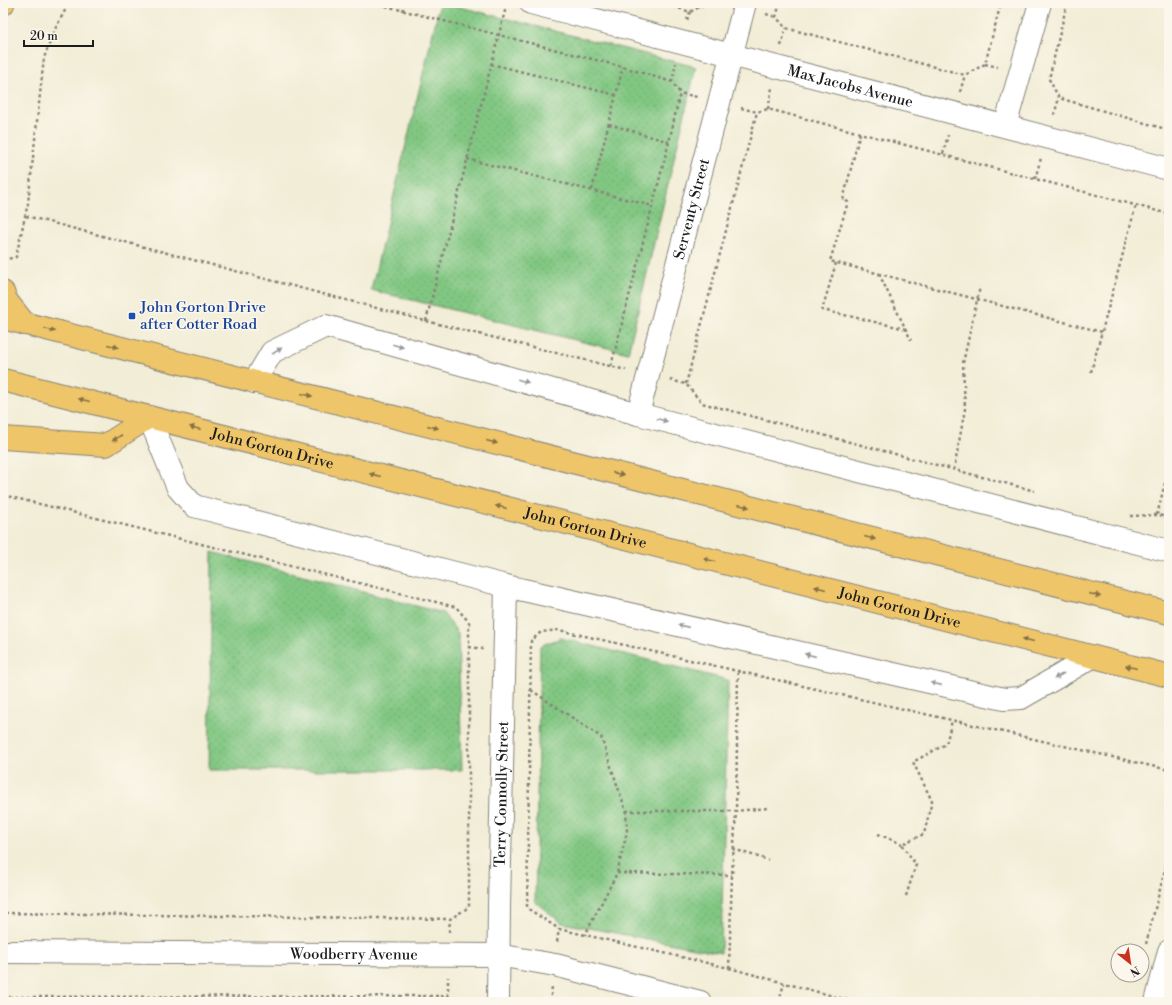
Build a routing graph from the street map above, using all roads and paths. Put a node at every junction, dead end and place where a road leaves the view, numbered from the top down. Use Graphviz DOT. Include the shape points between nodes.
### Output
graph roads {
  1 [pos="69,3"];
  2 [pos="374,3"];
  3 [pos="405,3"];
  4 [pos="507,3"];
  5 [pos="531,3"];
  6 [pos="662,3"];
  7 [pos="707,3"];
  8 [pos="745,3"];
  9 [pos="780,3"];
  10 [pos="1001,3"];
  11 [pos="1040,3"];
  12 [pos="1067,3"];
  13 [pos="403,11"];
  14 [pos="498,35"];
  15 [pos="732,55"];
  16 [pos="491,64"];
  17 [pos="623,67"];
  18 [pos="616,95"];
  19 [pos="609,124"];
  20 [pos="1005,126"];
  21 [pos="1169,130"];
  22 [pos="860,133"];
  23 [pos="669,142"];
  24 [pos="467,159"];
  25 [pos="1169,169"];
  26 [pos="592,190"];
  27 [pos="1136,205"];
  28 [pos="653,206"];
  29 [pos="1169,214"];
  30 [pos="26,216"];
  31 [pos="3,260"];
  32 [pos="836,263"];
  33 [pos="879,274"];
  34 [pos="980,287"];
  35 [pos="3,292"];
  36 [pos="977,299"];
  37 [pos="3,318"];
  38 [pos="426,321"];
  39 [pos="25,324"];
  40 [pos="906,329"];
  41 [pos="1102,332"];
  42 [pos="911,340"];
  43 [pos="611,366"];
  44 [pos="1092,372"];
  45 [pos="648,375"];
  46 [pos="3,380"];
  47 [pos="254,382"];
  48 [pos="638,414"];
  49 [pos="149,417"];
  50 [pos="3,438"];
  51 [pos="1169,467"];
  52 [pos="954,470"];
  53 [pos="1040,492"];
  54 [pos="3,494"];
  55 [pos="1125,514"];
  56 [pos="1157,515"];
  57 [pos="1169,517"];
  58 [pos="1169,552"];
  59 [pos="506,586"];
  60 [pos="1169,614"];
  61 [pos="1092,657"];
  62 [pos="738,672"];
  63 [pos="1169,676"];
  64 [pos="531,690"];
  65 [pos="952,721"];
  66 [pos="1169,770"];
  67 [pos="768,808"];
  68 [pos="626,811"];
  69 [pos="736,811"];
  70 [pos="878,834"];
  71 [pos="902,844"];
  72 [pos="734,849"];
  73 [pos="1169,854"];
  74 [pos="768,860"];
  75 [pos="617,873"];
  76 [pos="732,875"];
  77 [pos="906,896"];
  78 [pos="3,913"];
  79 [pos="586,934"];
  80 [pos="1147,943"];
  81 [pos="1169,951"];
  82 [pos="3,952"];
  83 [pos="498,955"];
  84 [pos="729,968"];
  85 [pos="784,983"];
  86 [pos="3,997"];
  87 [pos="456,1002"];
  88 [pos="498,1002"];
  89 [pos="700,1002"];
  90 [pos="779,1002"];
  91 [pos="855,1002"];
  92 [pos="1156,1002"];
  1 -- 30 [label="path" via="54,31 44,58"];
  2 -- 13 [label="path"];
  3 -- 13 [label="path"];
  4 -- 14 [label="path"];
  5 -- 15 [label="street, Max Jacobs Avenue"];
  6 -- 7 [label="path" via="690,12"];
  8 -- 15 [label="street, Serventy Street"];
  9 -- 10 [label="path" via="776,17 786,28 965,75 985,64"];
  11 -- 20 [label="street"];
  12 -- 21 [label="path" via="1049,79 1059,98"];
  13 -- 14 [label="path"];
  14 -- 16 [label="path"];
  14 -- 17 [label="path"];
  15 -- 20 [label="street, Max Jacobs Avenue"];
  15 -- 45 [label="street, Serventy Street"];
  16 -- 18 [label="path"];
  16 -- 24 [label="path"];
  17 -- 18 [label="path"];
  17 -- 23 [label="path" via="672,82 680,93"];
  18 -- 19 [label="path"];
  19 -- 23 [label="path"];
  19 -- 26 [label="path"];
  20 -- 25 [label="street, Max Jacobs Avenue"];
  22 -- 27 [label="path"];
  22 -- 32 [label="path" via="843,200 848,202 830,261"];
  22 -- 52 [label="path" via="768,109 757,112 686,384 702,403"];
  23 -- 28 [label="path"];
  24 -- 26 [label="path"];
  24 -- 38 [label="path"];
  26 -- 28 [label="path"];
  27 -- 29 [label="path"];
  27 -- 41 [label="path"];
  28 -- 43 [label="path"];
  30 -- 31 [label="path" via="16,257"];
  30 -- 38 [label="path"];
  32 -- 33 [label="path"];
  32 -- 40 [label="path" via="822,310"];
  33 -- 36 [label="path"];
  33 -- 40 [label="path"];
  34 -- 36 [label="path"];
  35 -- 39 [label="main road" via="6,300"];
  36 -- 41 [label="path"];
  36 -- 52 [label="path" via="963,363 965,409"];
  37 -- 39 [label="main road"];
  38 -- 43 [label="path"];
  39 -- 47 [label="main road, one-way"];
  40 -- 42 [label="path"];
  41 -- 44 [label="path"];
  43 -- 45 [label="path"];
  45 -- 48 [label="street, Serventy Street"];
  49 -- 46 [label="main road, John Gorton Drive, one-way"];
  47 -- 48 [label="street, one-way" via="272,352 326,326"];
  47 -- 60 [label="main road, one-way"];
  48 -- 58 [label="street, one-way"];
  49 -- 50 [label="main road, one-way" via="106,445"];
  49 -- 59 [label="street" via="178,488 194,506"];
  61 -- 49 [label="main road, John Gorton Drive, one-way"];
  51 -- 56 [label="path"];
  52 -- 53 [label="path"];
  54 -- 78 [label="path" via="456,607 470,622 469,907 450,919"];
  55 -- 56 [label="path"];
  56 -- 57 [label="path"];
  61 -- 59 [label="street, one-way" via="1021,698 1004,699"];
  59 -- 83 [label="street, Terry Connolly Street"];
  63 -- 61 [label="main road, John Gorton Drive, one-way"];
  62 -- 64 [label="path" via="559,630 541,632 531,641"];
  62 -- 65 [label="path"];
  62 -- 69 [label="path"];
  64 -- 68 [label="path" via="601,737"];
  64 -- 79 [label="path" via="527,908 559,929"];
  65 -- 66 [label="path"];
  65 -- 71 [label="path" via="946,744 913,762 932,801 924,834"];
  67 -- 69 [label="path"];
  68 -- 69 [label="path"];
  68 -- 75 [label="path" via="628,832"];
  69 -- 72 [label="path"];
  70 -- 71 [label="path"];
  71 -- 77 [label="path" via="916,865"];
  72 -- 74 [label="path"];
  72 -- 76 [label="path"];
  73 -- 80 [label="path"];
  75 -- 76 [label="path"];
  75 -- 79 [label="path"];
  76 -- 84 [label="path"];
  79 -- 84 [label="path"];
  81 -- 92 [label="street"];
  82 -- 83 [label="street, Woodberry Avenue"];
  83 -- 88 [label="street, Terry Connolly Street"];
  83 -- 89 [label="street, Woodberry Avenue" via="555,965"];
  84 -- 85 [label="path"];
  85 -- 90 [label="path"];
  85 -- 91 [label="path"];
  86 -- 87 [label="path" via="448,996"];
}
